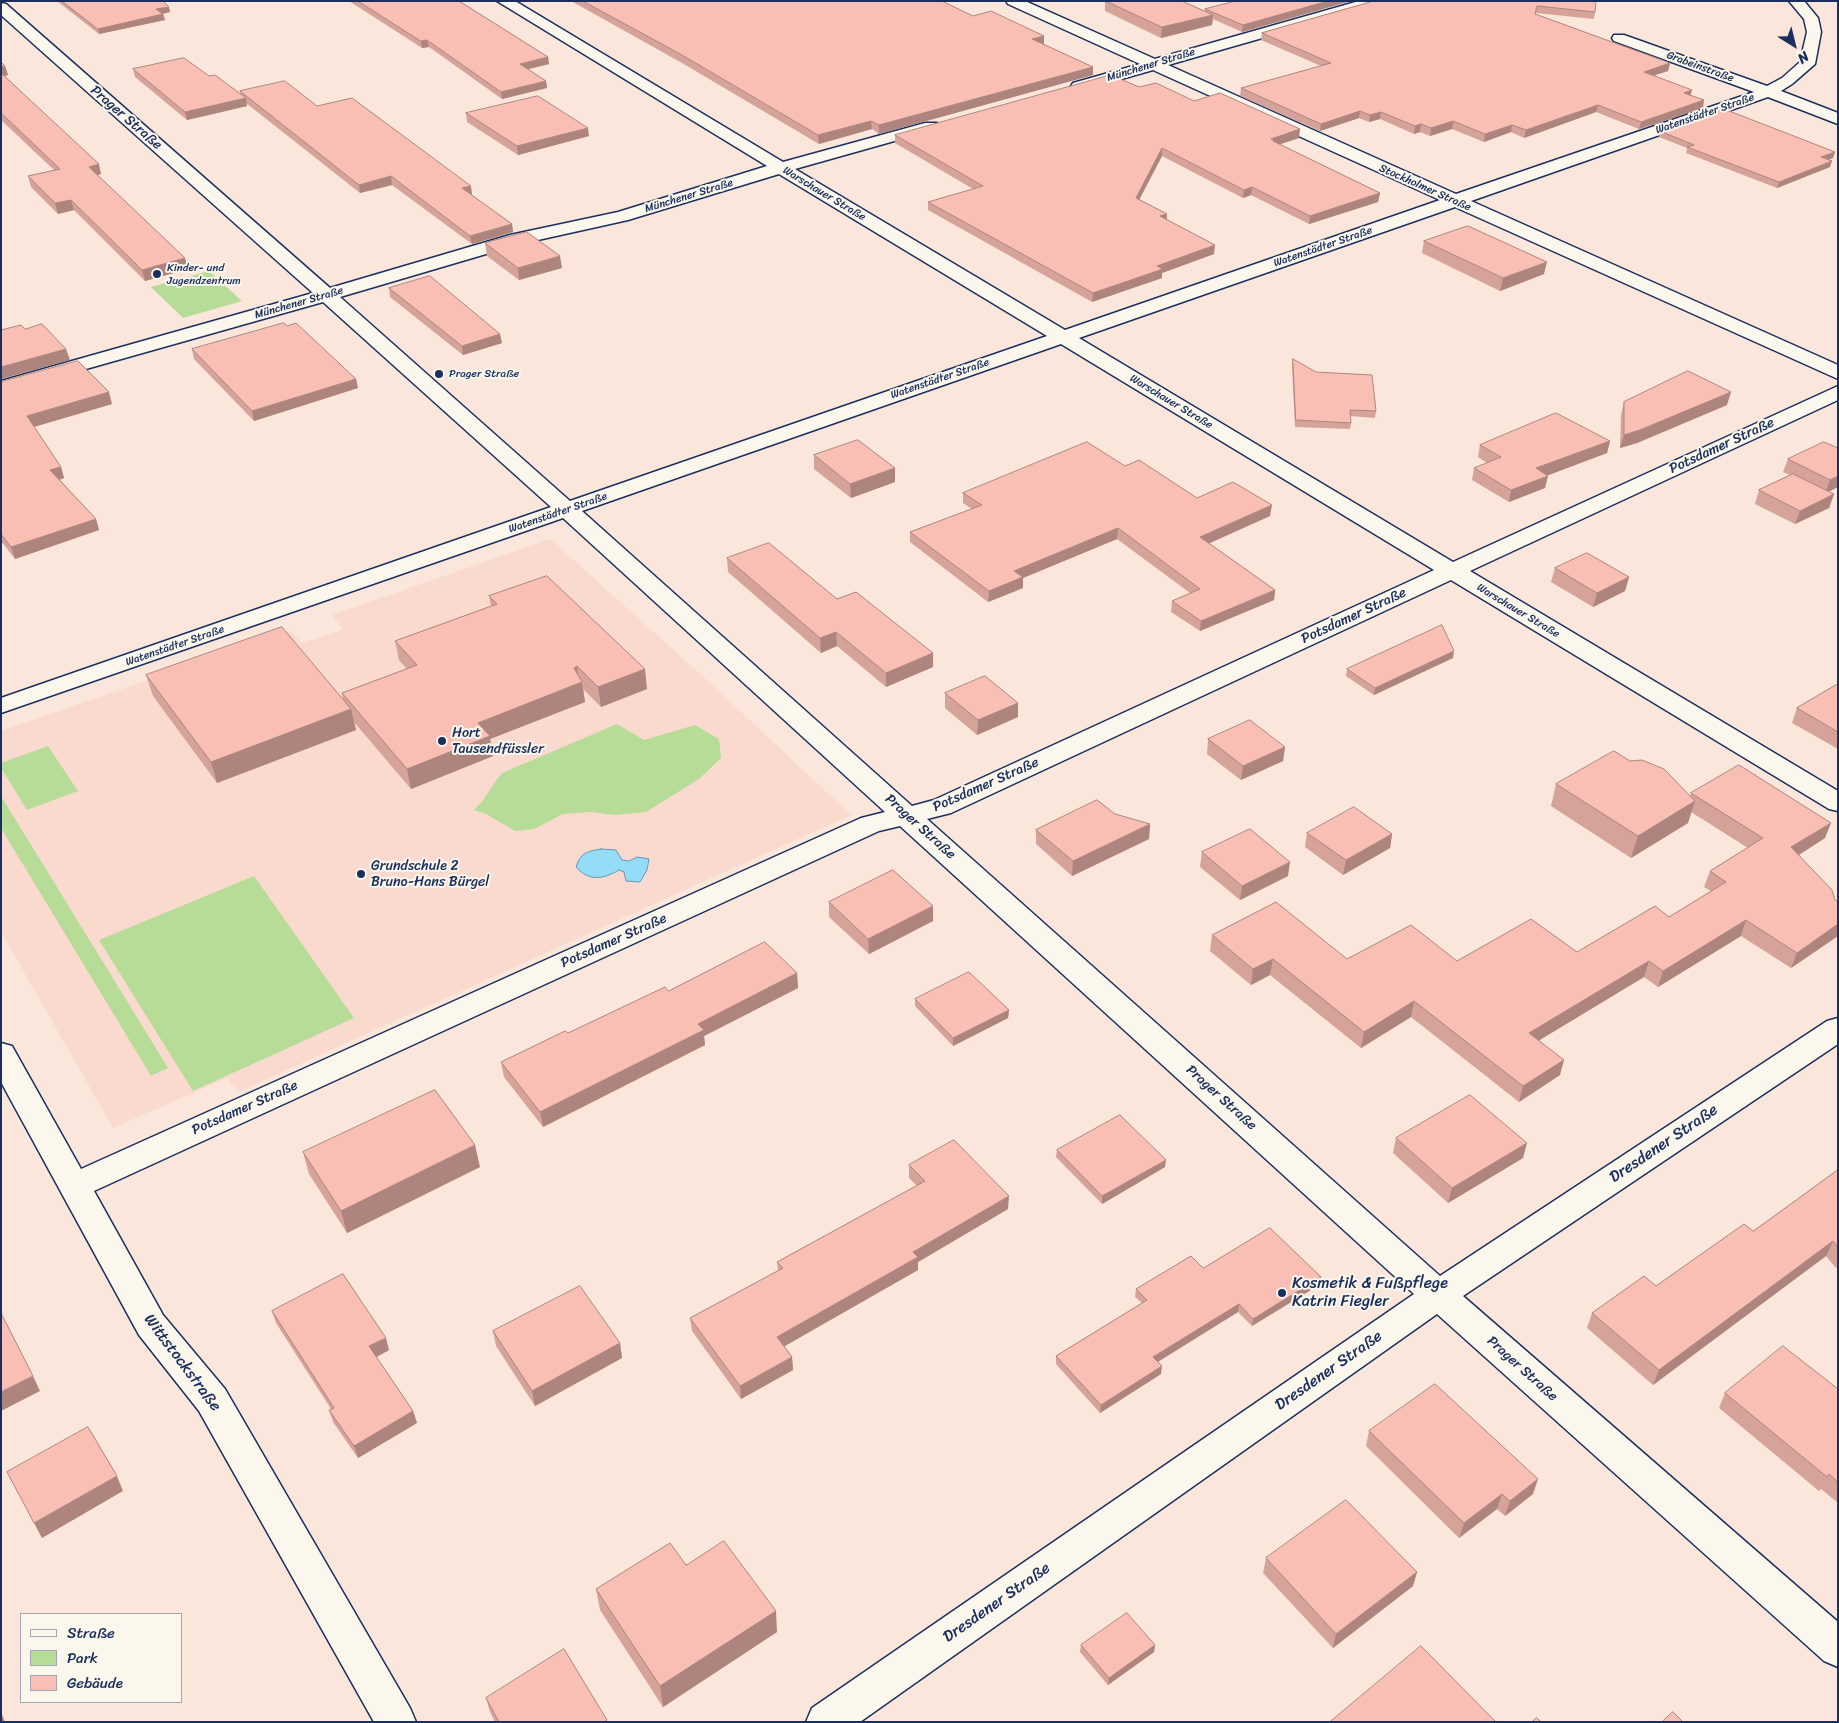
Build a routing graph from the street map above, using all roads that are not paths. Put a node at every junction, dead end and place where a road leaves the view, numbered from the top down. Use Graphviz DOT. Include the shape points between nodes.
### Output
graph roads {
  1 [pos="504,1"];
  2 [pos="1013,1"];
  3 [pos="1376,1"];
  4 [pos="1796,1"];
  5 [pos="1,7"];
  6 [pos="1618,38"];
  7 [pos="1152,64"];
  8 [pos="1059,91"];
  9 [pos="1768,92"];
  10 [pos="1838,119"];
  11 [pos="944,123"];
  12 [pos="780,168"];
  13 [pos="1453,202"];
  14 [pos="327,295"];
  15 [pos="1064,336"];
  16 [pos="1838,373"];
  17 [pos="1,387"];
  18 [pos="1838,392"];
  19 [pos="565,510"];
  20 [pos="1451,571"];
  21 [pos="1,706"];
  22 [pos="1838,803"];
  23 [pos="907,815"];
  24 [pos="1838,1029"];
  25 [pos="1,1054"];
  26 [pos="74,1186"];
  27 [pos="1438,1294"];
  28 [pos="1838,1648"];
  29 [pos="396,1722"];
  30 [pos="826,1722"];
  1 -- 12 [label="street, Warschauer Straße"];
  2 -- 7 [label="street, Stockholmer Straße"];
  3 -- 7 [label="street, Münchener Straße"];
  4 -- 9 [label="street, Watenstädter Straße" via="1811,18 1814,32 1807,64"];
  5 -- 14 [label="street, Prager Straße"];
  6 -- 9 [label="street, Grabeinstraße"];
  7 -- 8 [label="street, Münchener Straße"];
  7 -- 13 [label="street, Stockholmer Straße"];
  9 -- 10 [label="street, Grabeinstraße"];
  9 -- 13 [label="street, Watenstädter Straße"];
  11 -- 12 [label="street, Münchener Straße"];
  12 -- 14 [label="street, Münchener Straße" via="622,216 516,239"];
  12 -- 15 [label="street, Warschauer Straße"];
  13 -- 15 [label="street, Watenstädter Straße"];
  13 -- 16 [label="street, Stockholmer Straße"];
  14 -- 17 [label="street, Münchener Straße"];
  14 -- 19 [label="street, Prager Straße"];
  15 -- 19 [label="street, Watenstädter Straße"];
  15 -- 20 [label="street, Warschauer Straße"];
  18 -- 20 [label="street, Potsdamer Straße"];
  19 -- 21 [label="street, Watenstädter Straße"];
  19 -- 23 [label="street, Prager Straße"];
  20 -- 22 [label="street, Warschauer Straße"];
  20 -- 23 [label="street, Potsdamer Straße" via="942,807"];
  23 -- 26 [label="street, Potsdamer Straße" via="862,828"];
  23 -- 27 [label="street, Prager Straße"];
  24 -- 27 [label="street, Dresdener Straße"];
  25 -- 26 [label="street, Wittstockstraße"];
  26 -- 29 [label="street, Wittstockstraße" via="151,1325 212,1400"];
  27 -- 28 [label="street, Prager Straße"];
  27 -- 30 [label="street, Dresdener Straße"];
}
